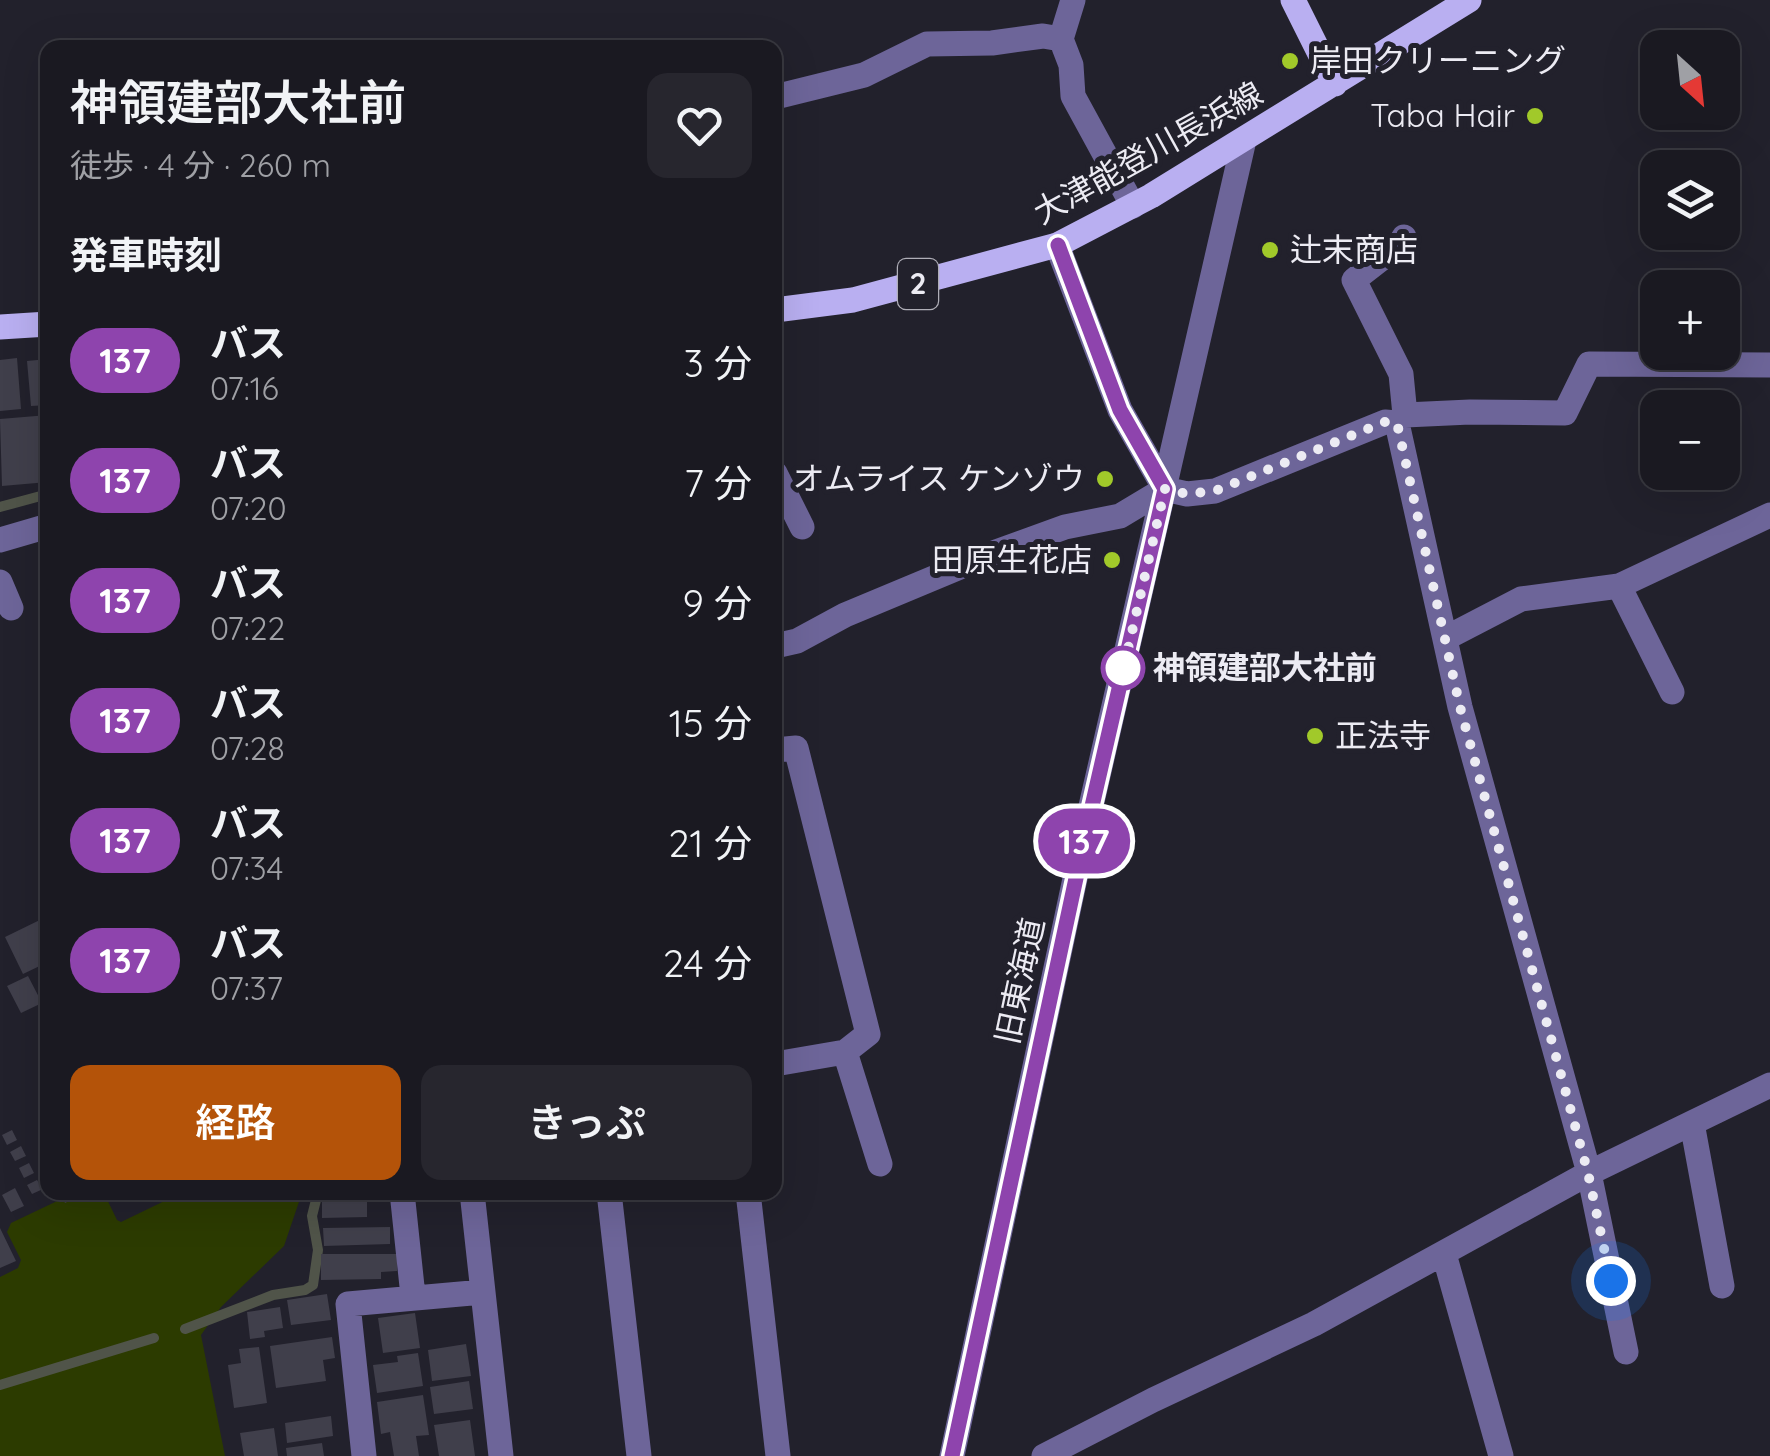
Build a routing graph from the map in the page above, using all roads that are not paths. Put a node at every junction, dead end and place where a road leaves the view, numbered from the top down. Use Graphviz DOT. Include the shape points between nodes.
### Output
graph roads {
  1 [pos="1074,0"];
  2 [pos="1293,0"];
  3 [pos="1469,0"];
  4 [pos="1061,39"];
  5 [pos="1335,84"];
  6 [pos="782,96"];
  7 [pos="1244,140"];
  8 [pos="1132,206"];
  9 [pos="1404,237"];
  10 [pos="1058,245"];
  11 [pos="782,309"];
  12 [pos="40,324"];
  13 [pos="0,327"];
  14 [pos="1770,365"];
  15 [pos="1401,419"];
  16 [pos="782,487"];
  17 [pos="1165,489"];
  18 [pos="1770,515"];
  19 [pos="802,527"];
  20 [pos="40,528"];
  21 [pos="0,540"];
  22 [pos="0,582"];
  23 [pos="1619,586"];
  24 [pos="11,608"];
  25 [pos="1446,638"];
  26 [pos="782,644"];
  27 [pos="1672,692"];
  28 [pos="782,749"];
  29 [pos="845,1052"];
  30 [pos="782,1063"];
  31 [pos="1770,1085"];
  32 [pos="1692,1123"];
  33 [pos="880,1164"];
  34 [pos="1588,1173"];
  35 [pos="403,1200"];
  36 [pos="473,1200"];
  37 [pos="610,1200"];
  38 [pos="749,1200"];
  39 [pos="1444,1254"];
  40 [pos="1722,1286"];
  41 [pos="483,1292"];
  42 [pos="414,1296"];
  43 [pos="1626,1352"];
  44 [pos="364,1456"];
  45 [pos="501,1456"];
  46 [pos="640,1456"];
  47 [pos="778,1456"];
  48 [pos="952,1456"];
  49 [pos="1044,1456"];
  50 [pos="1501,1456"];
  1 -- 4 [label="street"];
  2 -- 5 [label="main road"];
  3 -- 5 [label="main road, 大津能登川長浜線 / 2"];
  4 -- 6 [label="street" via="927,44 864,74"];
  4 -- 8 [label="street" via="1073,96"];
  5 -- 7 [label="main road, 大津能登川長浜線 / 2"];
  7 -- 8 [label="main road, 大津能登川長浜線 / 2"];
  7 -- 17 [label="street, 旧東海道"];
  8 -- 10 [label="main road, 大津能登川長浜線 / 2"];
  9 -- 15 [label="street" via="1354,280 1401,374"];
  10 -- 11 [label="main road, 大津能登川長浜線 / 2" via="853,300"];
  10 -- 17 [label="street" via="1120,410"];
  12 -- 13 [label="main road"];
  14 -- 15 [label="street" via="1589,364 1566,412"];
  15 -- 17 [label="street" via="1215,491"];
  15 -- 25 [label="street"];
  16 -- 19 [label="street"];
  17 -- 26 [label="street" via="1120,516 1064,527 996,552"];
  17 -- 48 [label="street, 旧東海道"];
  18 -- 23 [label="street"];
  20 -- 21 [label="street"];
  22 -- 24 [label="street"];
  23 -- 25 [label="street" via="1521,599"];
  23 -- 27 [label="street"];
  25 -- 34 [label="street"];
  28 -- 29 [label="street" via="796,748 868,1034"];
  29 -- 30 [label="street"];
  29 -- 33 [label="street"];
  31 -- 32 [label="street"];
  32 -- 34 [label="street"];
  32 -- 40 [label="street"];
  34 -- 39 [label="street"];
  34 -- 43 [label="street"];
  35 -- 42 [label="street"];
  36 -- 41 [label="street"];
  37 -- 46 [label="street"];
  38 -- 47 [label="street"];
  39 -- 49 [label="street"];
  39 -- 50 [label="street"];
  41 -- 42 [label="street"];
  41 -- 45 [label="street"];
  42 -- 44 [label="street" via="348,1304"];
}
